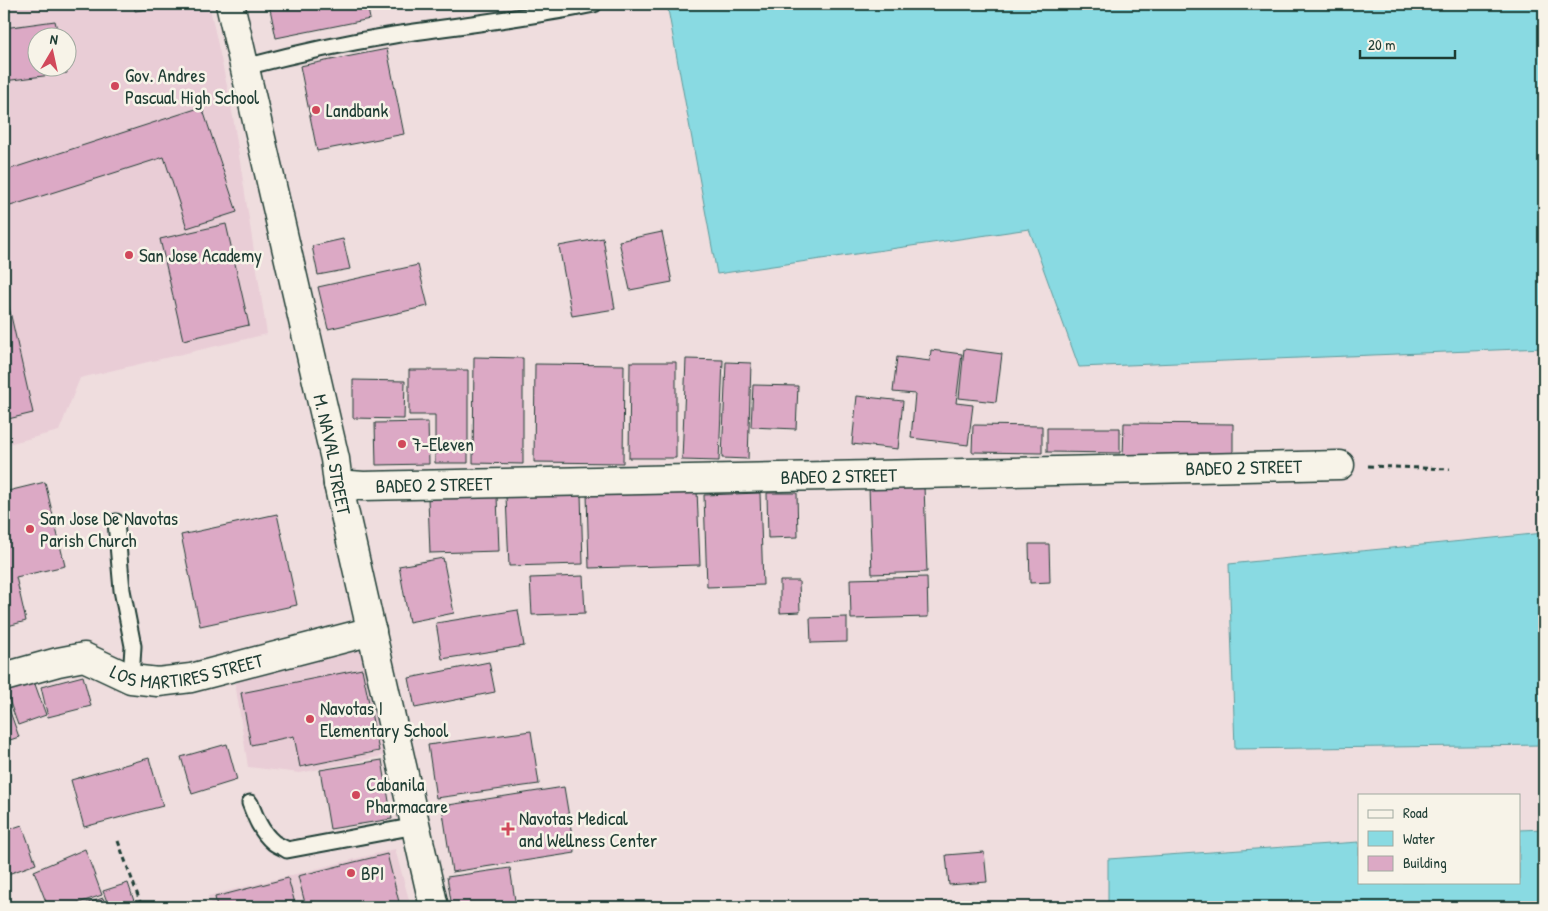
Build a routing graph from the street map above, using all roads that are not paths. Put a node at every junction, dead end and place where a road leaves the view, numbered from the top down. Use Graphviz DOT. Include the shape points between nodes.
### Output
graph roads {
  1 [pos="230,4"];
  2 [pos="594,4"];
  3 [pos="244,67"];
  4 [pos="1340,465"];
  5 [pos="338,484"];
  6 [pos="116,522"];
  7 [pos="372,631"];
  8 [pos="4,677"];
  9 [pos="132,680"];
  10 [pos="250,803"];
  11 [pos="416,826"];
  12 [pos="434,907"];
  1 -- 3 [label="street, M. NAVAL STREET"];
  2 -- 3 [label="lane" via="307,51"];
  3 -- 5 [label="street, M. NAVAL STREET" via="335,459"];
  4 -- 5 [label="street, BADEO 2 STREET"];
  5 -- 7 [label="street, M. NAVAL STREET"];
  6 -- 9 [label="lane" via="122,590 133,646"];
  7 -- 9 [label="street, LOS MARTIRES STREET" via="190,678 158,682"];
  7 -- 11 [label="street, M. NAVAL STREET"];
  8 -- 9 [label="street, LOS MARTIRES STREET" via="84,657"];
  10 -- 11 [label="lane" via="268,837 287,850"];
  11 -- 12 [label="street, M. NAVAL STREET"];
}
